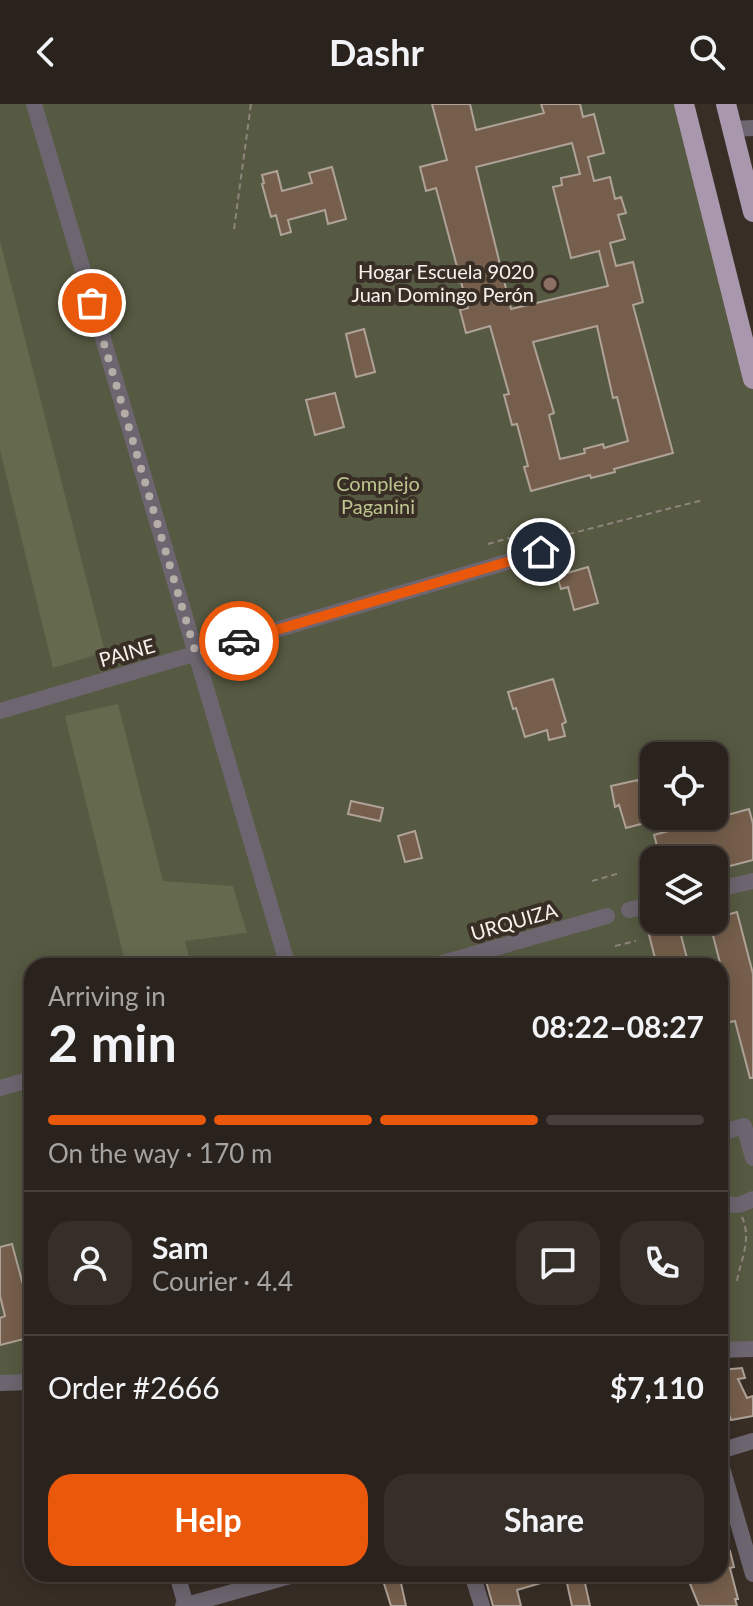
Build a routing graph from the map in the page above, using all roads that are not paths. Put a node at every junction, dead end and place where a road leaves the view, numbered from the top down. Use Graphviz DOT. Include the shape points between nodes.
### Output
graph roads {
  1 [pos="34,104"];
  2 [pos="684,104"];
  3 [pos="726,104"];
  4 [pos="743,128"];
  5 [pos="753,212"];
  6 [pos="753,379"];
  7 [pos="540,547"];
  8 [pos="196,654"];
  9 [pos="0,711"];
  10 [pos="753,881"];
  11 [pos="728,887"];
  12 [pos="640,907"];
  13 [pos="629,910"];
  14 [pos="607,916"];
  15 [pos="286,958"];
  16 [pos="460,958"];
  17 [pos="24,1081"];
  18 [pos="0,1088"];
  19 [pos="728,1131"];
  20 [pos="753,1158"];
  21 [pos="753,1349"];
  22 [pos="728,1350"];
  23 [pos="24,1382"];
  24 [pos="0,1383"];
  25 [pos="753,1441"];
  26 [pos="728,1449"];
  27 [pos="728,1488"];
  28 [pos="753,1574"];
  29 [pos="179,1582"];
  30 [pos="269,1582"];
  31 [pos="474,1582"];
  32 [pos="185,1606"];
  33 [pos="482,1606"];
  1 -- 8 [label="street"];
  2 -- 6 [label="main road"];
  3 -- 4 [label="main road"];
  4 -- 5 [label="main road"];
  7 -- 8 [label="street, PAINE"];
  8 -- 9 [label="street, PAINE"];
  8 -- 15 [label="street"];
  10 -- 11 [label="street"];
  12 -- 13 [label="street"];
  14 -- 16 [label="street, URQUIZA"];
  17 -- 18 [label="street"];
  19 -- 20 [label="street" via="744,1126"];
  21 -- 22 [label="street"];
  23 -- 24 [label="street"];
  25 -- 26 [label="street"];
  27 -- 28 [label="street"];
  29 -- 32 [label="street"];
  30 -- 32 [label="street"];
  31 -- 33 [label="street"];
}
